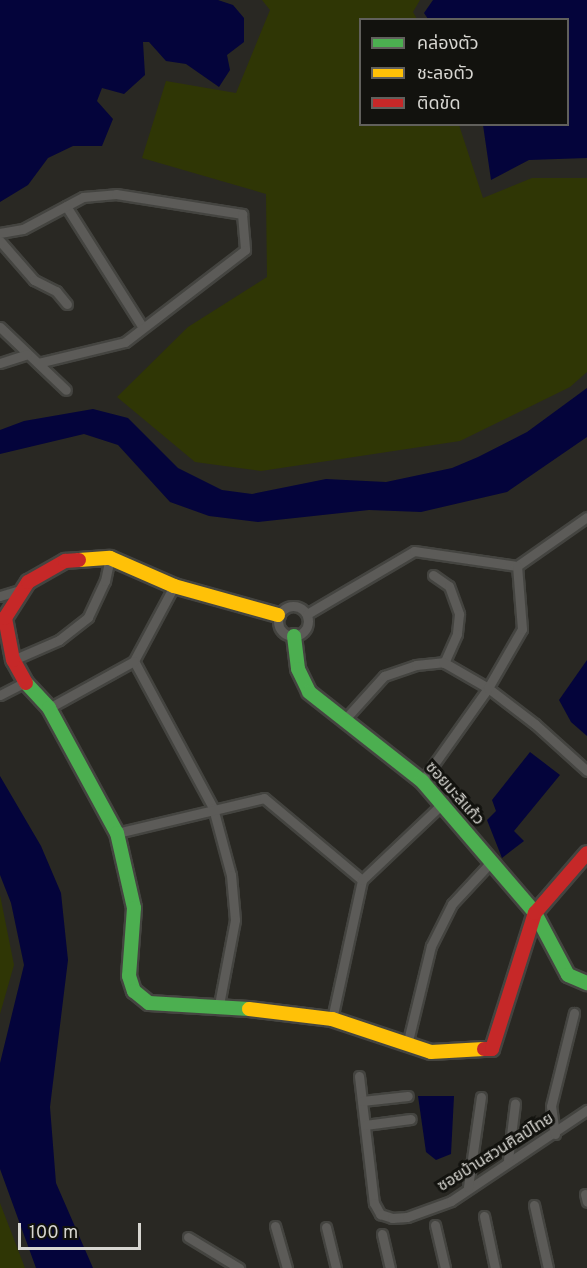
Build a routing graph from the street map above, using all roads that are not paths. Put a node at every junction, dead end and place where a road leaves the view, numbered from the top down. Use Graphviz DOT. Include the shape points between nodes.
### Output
graph roads {
  1 [pos="66,206"];
  2 [pos="0,233"];
  3 [pos="0,241"];
  4 [pos="67,304"];
  5 [pos="0,327"];
  6 [pos="143,328"];
  7 [pos="27,354"];
  8 [pos="0,363"];
  9 [pos="38,363"];
  10 [pos="66,390"];
  11 [pos="587,517"];
  12 [pos="110,558"];
  13 [pos="517,566"];
  14 [pos="433,575"];
  15 [pos="174,586"];
  16 [pos="22,590"];
  17 [pos="0,596"];
  18 [pos="307,614"];
  19 [pos="278,615"];
  20 [pos="294,636"];
  21 [pos="13,660"];
  22 [pos="134,661"];
  23 [pos="444,663"];
  24 [pos="26,682"];
  25 [pos="488,688"];
  26 [pos="0,695"];
  27 [pos="50,708"];
  28 [pos="346,718"];
  29 [pos="587,771"];
  30 [pos="422,780"];
  31 [pos="442,804"];
  32 [pos="213,808"];
  33 [pos="117,833"];
  34 [pos="587,853"];
  35 [pos="491,862"];
  36 [pos="362,880"];
  37 [pos="535,913"];
  38 [pos="587,983"];
  39 [pos="219,1005"];
  40 [pos="574,1013"];
  41 [pos="332,1019"];
  42 [pos="407,1045"];
  43 [pos="359,1076"];
  44 [pos="408,1096"];
  45 [pos="481,1097"];
  46 [pos="362,1101"];
  47 [pos="515,1103"];
  48 [pos="587,1110"];
  49 [pos="411,1119"];
  50 [pos="365,1125"];
  51 [pos="555,1134"];
  52 [pos="508,1160"];
  53 [pos="468,1187"];
  54 [pos="534,1205"];
  55 [pos="484,1216"];
  56 [pos="435,1225"];
  57 [pos="275,1226"];
  58 [pos="326,1227"];
  59 [pos="382,1234"];
  60 [pos="188,1237"];
  61 [pos="239,1268"];
  62 [pos="287,1268"];
  63 [pos="336,1268"];
  64 [pos="390,1268"];
  65 [pos="445,1268"];
  66 [pos="495,1268"];
  67 [pos="548,1268"];
  1 -- 2 [label="street" via="23,229"];
  1 -- 6 [label="street"];
  1 -- 6 [label="street" via="83,198 116,195 242,214 245,250"];
  3 -- 4 [label="street" via="34,280 56,291"];
  5 -- 7 [label="street"];
  6 -- 9 [label="street" via="125,342"];
  7 -- 8 [label="street"];
  7 -- 9 [label="street"];
  9 -- 10 [label="street"];
  11 -- 13 [label="street"];
  12 -- 15 [label="street"];
  12 -- 16 [label="street" via="65,561 28,582"];
  12 -- 21 [label="street" via="105,581 88,617 59,640"];
  13 -- 18 [label="street" via="414,551"];
  13 -- 25 [label="street" via="522,629"];
  14 -- 23 [label="street" via="449,586 459,614 457,634"];
  15 -- 19 [label="street"];
  15 -- 22 [label="street"];
  16 -- 17 [label="street"];
  16 -- 21 [label="street" via="5,618"];
  18 -- 19 [label="street" via="300,607 290,606"];
  18 -- 20 [label="street" via="306,628"];
  19 -- 20 [label="street" via="280,630"];
  20 -- 28 [label="street, ซอยมะลิแก้ว" via="298,669 309,692"];
  21 -- 24 [label="street"];
  22 -- 27 [label="street"];
  22 -- 32 [label="street"];
  23 -- 25 [label="street"];
  23 -- 28 [label="street" via="416,665 384,676"];
  24 -- 26 [label="street"];
  24 -- 27 [label="street"];
  25 -- 29 [label="street" via="536,724"];
  25 -- 30 [label="street"];
  27 -- 33 [label="street"];
  28 -- 30 [label="street, ซอยมะลิแก้ว"];
  30 -- 31 [label="street, ซอยมะลิแก้ว"];
  31 -- 35 [label="street, ซอยมะลิแก้ว"];
  31 -- 36 [label="street"];
  32 -- 33 [label="street"];
  32 -- 36 [label="street" via="264,798"];
  32 -- 39 [label="street" via="231,875 234,920"];
  33 -- 39 [label="street" via="134,908 129,976 134,991 149,1003"];
  34 -- 37 [label="street"];
  35 -- 37 [label="street, ซอยมะลิแก้ว"];
  35 -- 42 [label="street" via="452,904 431,946"];
  36 -- 41 [label="street"];
  37 -- 38 [label="street, ซอยมะลิแก้ว" via="568,975"];
  37 -- 42 [label="street" via="492,1049 430,1052"];
  39 -- 41 [label="street"];
  40 -- 51 [label="street" via="551,1106"];
  41 -- 42 [label="street"];
  43 -- 46 [label="street, ซอยบ้านสวนศิลป์ไทย"];
  44 -- 46 [label="street"];
  45 -- 53 [label="street"];
  46 -- 50 [label="street, ซอยบ้านสวนศิลป์ไทย"];
  47 -- 52 [label="street"];
  48 -- 51 [label="street, ซอยบ้านสวนศิลป์ไทย"];
  49 -- 50 [label="street"];
  50 -- 53 [label="street, ซอยบ้านสวนศิลป์ไทย" via="374,1203 380,1214 407,1217 451,1201"];
  51 -- 52 [label="street, ซอยบ้านสวนศิลป์ไทย"];
  52 -- 53 [label="street, ซอยบ้านสวนศิลป์ไทย"];
  54 -- 67 [label="street"];
  55 -- 66 [label="street"];
  56 -- 65 [label="street"];
  57 -- 62 [label="street"];
  58 -- 63 [label="street"];
  59 -- 64 [label="street"];
  60 -- 61 [label="street"];
}
